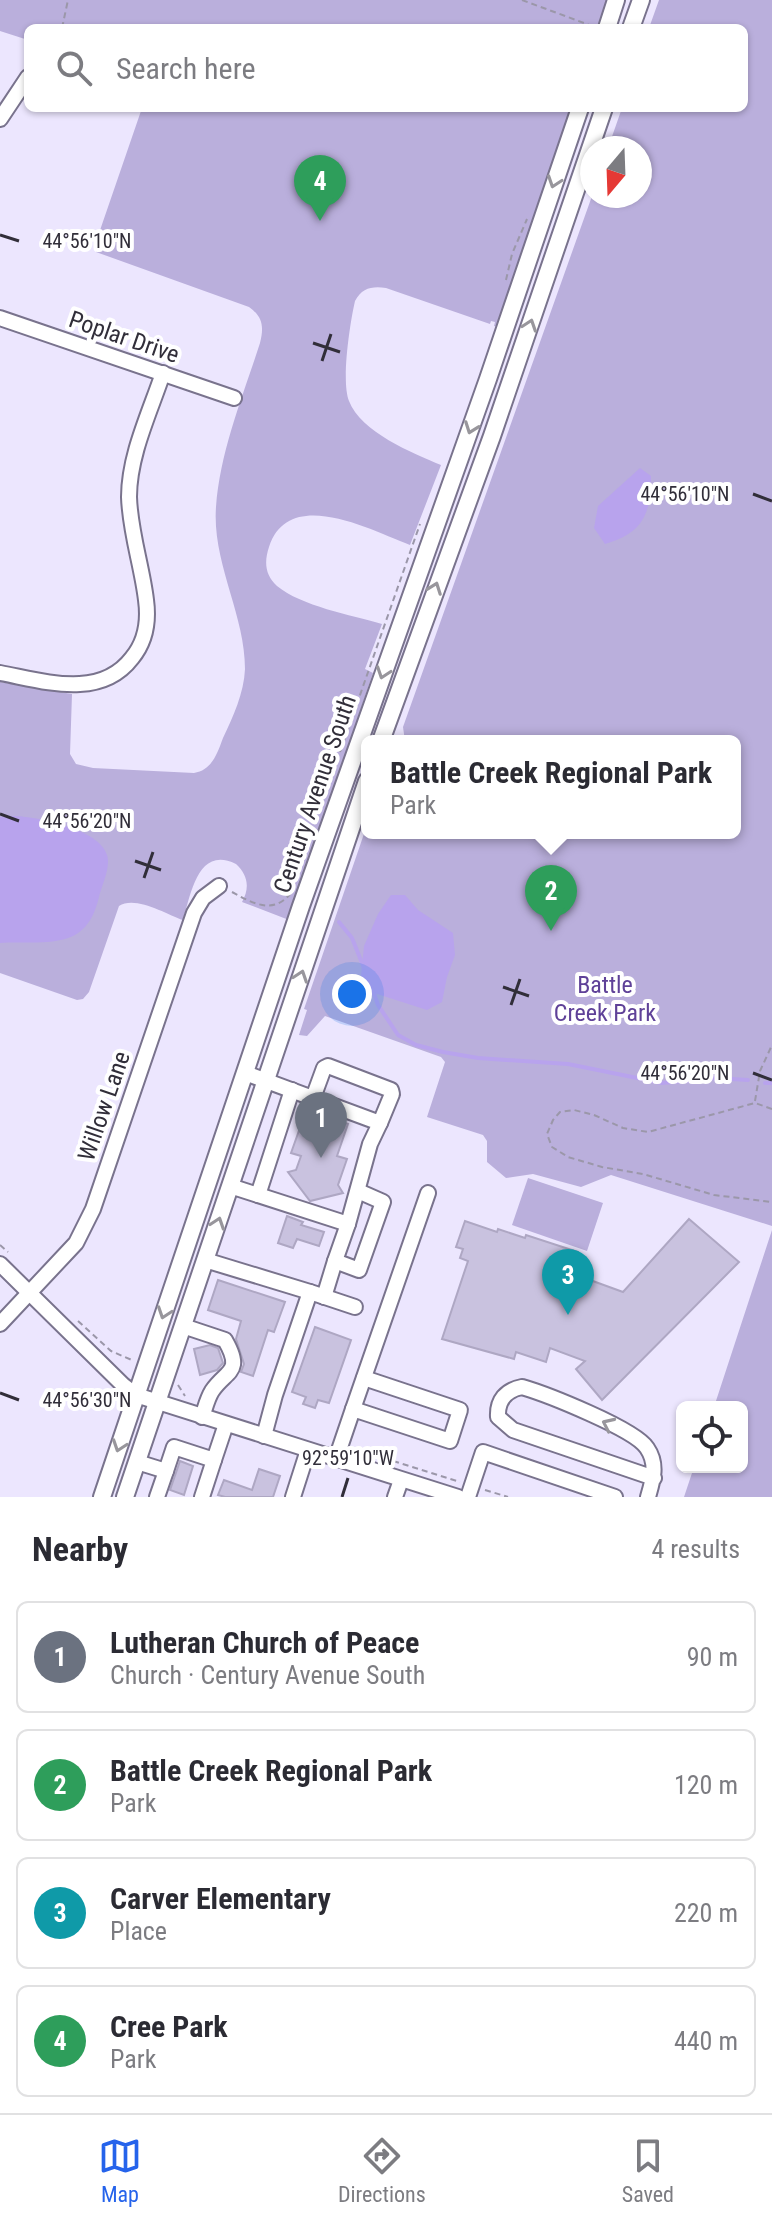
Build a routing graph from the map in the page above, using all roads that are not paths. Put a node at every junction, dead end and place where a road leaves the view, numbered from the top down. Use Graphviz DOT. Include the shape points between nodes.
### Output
graph roads {
  1 [pos="616,0"];
  2 [pos="641,0"];
  3 [pos="602,24"];
  4 [pos="632,24"];
  5 [pos="24,83"];
  6 [pos="579,112"];
  7 [pos="603,112"];
  8 [pos="0,119"];
  9 [pos="0,318"];
  10 [pos="163,373"];
  11 [pos="234,398"];
  12 [pos="0,673"];
  13 [pos="383,735"];
  14 [pos="361,799"];
  15 [pos="219,886"];
  16 [pos="245,1073"];
  17 [pos="266,1080"];
  18 [pos="292,1090"];
  19 [pos="313,1098"];
  20 [pos="380,1123"];
  21 [pos="230,1186"];
  22 [pos="358,1191"];
  23 [pos="428,1193"];
  24 [pos="258,1195"];
  25 [pos="348,1224"];
  26 [pos="5,1259"];
  27 [pos="205,1260"];
  28 [pos="335,1261"];
  29 [pos="30,1293"];
  30 [pos="317,1294"];
  31 [pos="355,1307"];
  32 [pos="0,1324"];
  33 [pos="183,1326"];
  34 [pos="364,1378"];
  35 [pos="136,1395"];
  36 [pos="156,1402"];
  37 [pos="353,1409"];
  38 [pos="202,1417"];
  39 [pos="226,1424"];
  40 [pos="264,1436"];
  41 [pos="308,1450"];
  42 [pos="336,1459"];
  43 [pos="214,1460"];
  44 [pos="137,1462"];
  45 [pos="166,1471"];
  46 [pos="654,1478"];
  47 [pos="401,1480"];
  48 [pos="467,1491"];
  49 [pos="161,1496"];
  50 [pos="102,1497"];
  51 [pos="125,1497"];
  52 [pos="202,1497"];
  53 [pos="293,1497"];
  54 [pos="395,1497"];
  55 [pos="615,1497"];
  56 [pos="648,1497"];
  1 -- 3 [label="main road"];
  2 -- 4 [label="main road"];
  5 -- 8 [label="street"];
  6 -- 16 [label="main road, Century Avenue South, one-way"];
  13 -- 7 [label="main road, Century Avenue South, one-way"];
  9 -- 10 [label="street, Poplar Drive"];
  10 -- 11 [label="street, Poplar Drive"];
  10 -- 12 [label="street" via="130,487 147,618 139,648 117,673 84,685"];
  17 -- 14 [label="main road, Century Avenue South, one-way"];
  15 -- 29 [label="street, Willow Lane" via="194,913 93,1209 76,1243"];
  16 -- 17 [label="street"];
  16 -- 35 [label="main road, Century Avenue South, one-way"];
  17 -- 18 [label="street"];
  17 -- 21 [label="main road, Century Avenue South"];
  18 -- 19 [label="street"];
  18 -- 24 [label="street"];
  19 -- 20 [label="street"];
  19 -- 20 [label="street" via="328,1066 391,1090"];
  20 -- 22 [label="street"];
  21 -- 24 [label="street"];
  27 -- 21 [label="main road, Century Avenue South, one-way"];
  22 -- 25 [label="street"];
  22 -- 28 [label="street" via="383,1204 359,1270"];
  23 -- 34 [label="street"];
  24 -- 25 [label="street"];
  25 -- 28 [label="street"];
  26 -- 29 [label="street"];
  27 -- 30 [label="street"];
  27 -- 33 [label="main road, Century Avenue South"];
  28 -- 30 [label="street"];
  29 -- 32 [label="street, Willow Lane"];
  29 -- 35 [label="street"];
  30 -- 31 [label="street"];
  30 -- 40 [label="street" via="275,1395"];
  33 -- 36 [label="main road, Century Avenue South"];
  33 -- 38 [label="street" via="225,1340 233,1363 210,1394"];
  34 -- 37 [label="street"];
  34 -- 37 [label="street" via="460,1410 450,1441"];
  35 -- 36 [label="street"];
  35 -- 50 [label="main road, Century Avenue South, one-way"];
  36 -- 38 [label="street"];
  36 -- 44 [label="main road, Century Avenue South"];
  37 -- 42 [label="street"];
  38 -- 39 [label="street"];
  39 -- 40 [label="street"];
  39 -- 43 [label="street"];
  40 -- 41 [label="street"];
  41 -- 42 [label="street"];
  41 -- 53 [label="street"];
  42 -- 47 [label="street"];
  43 -- 45 [label="street" via="174,1447"];
  43 -- 52 [label="street"];
  44 -- 45 [label="street"];
  44 -- 51 [label="main road, Century Avenue South"];
  45 -- 49 [label="street"];
  46 -- 46 [label="street, one-way" via="648,1449 630,1434 522,1387 507,1393 499,1404 498,1417 513,1430"];
  46 -- 56 [label="street"];
  47 -- 48 [label="street"];
  47 -- 54 [label="street"];
  48 -- 55 [label="street" via="483,1452"];
}
